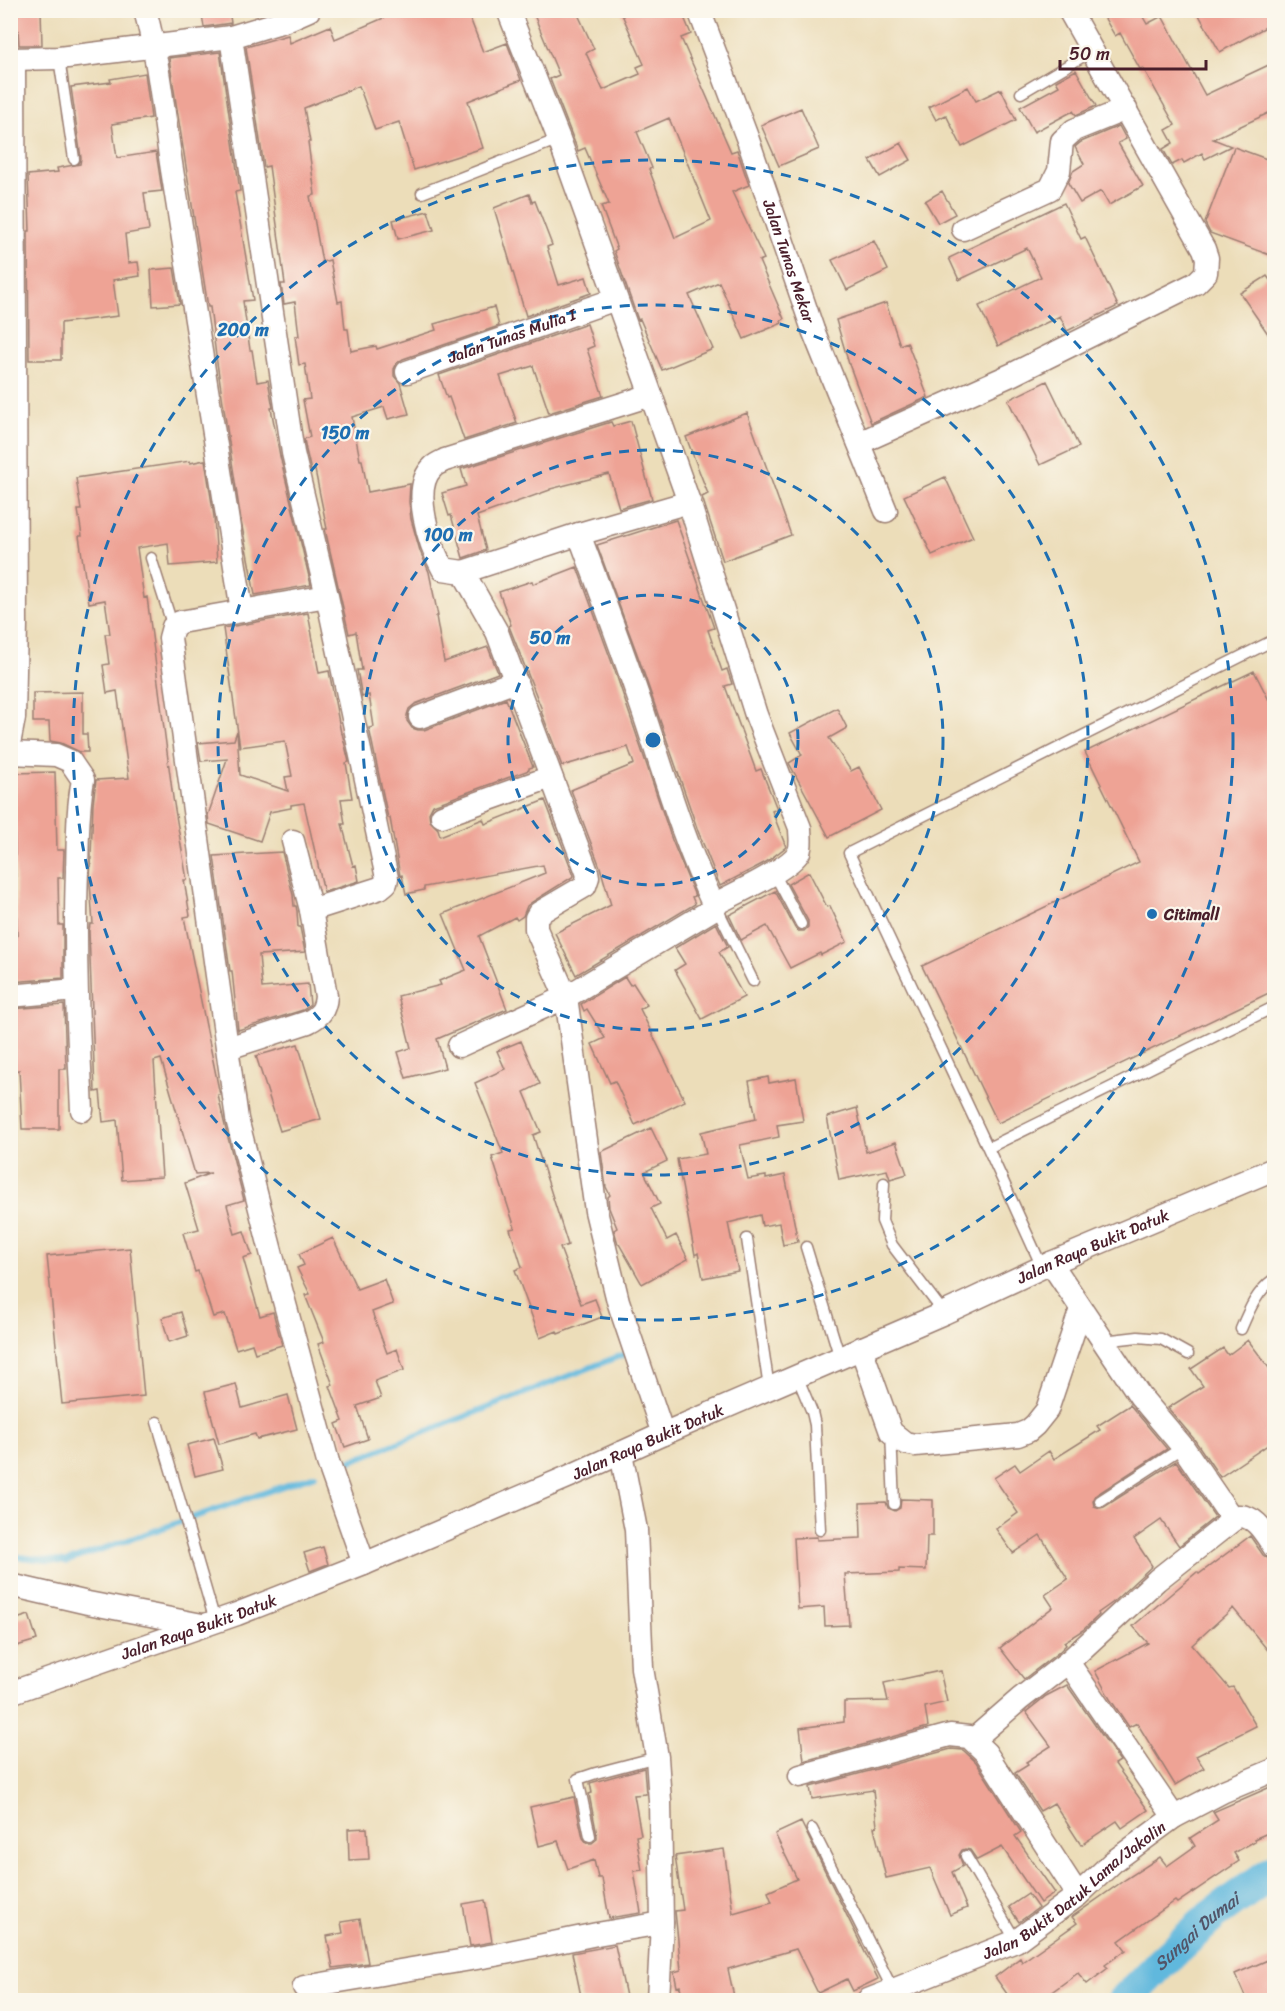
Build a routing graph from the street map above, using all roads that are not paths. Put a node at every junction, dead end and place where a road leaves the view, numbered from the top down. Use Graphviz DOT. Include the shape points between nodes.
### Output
graph roads {
  1 [pos="145,10"];
  2 [pos="309,10"];
  3 [pos="508,10"];
  4 [pos="699,10"];
  5 [pos="1069,10"];
  6 [pos="231,37"];
  7 [pos="155,46"];
  8 [pos="1092,51"];
  9 [pos="59,58"];
  10 [pos="13,59"];
  11 [pos="1021,93"];
  12 [pos="1126,109"];
  13 [pos="559,139"];
  14 [pos="74,159"];
  15 [pos="422,193"];
  16 [pos="963,229"];
  17 [pos="616,299"];
  18 [pos="408,372"];
  19 [pos="651,395"];
  20 [pos="859,443"];
  21 [pos="689,502"];
  22 [pos="886,511"];
  23 [pos="579,534"];
  24 [pos="151,558"];
  25 [pos="463,572"];
  26 [pos="327,596"];
  27 [pos="242,611"];
  28 [pos="173,627"];
  29 [pos="1275,640"];
  30 [pos="516,681"];
  31 [pos="420,717"];
  32 [pos="10,739"];
  33 [pos="10,753"];
  34 [pos="551,777"];
  35 [pos="442,816"];
  36 [pos="294,841"];
  37 [pos="774,873"];
  38 [pos="715,906"];
  39 [pos="311,910"];
  40 [pos="801,924"];
  41 [pos="753,981"];
  42 [pos="75,990"];
  43 [pos="10,996"];
  44 [pos="566,997"];
  45 [pos="1275,1007"];
  46 [pos="459,1046"];
  47 [pos="228,1048"];
  48 [pos="82,1110"];
  49 [pos="988,1148"];
  50 [pos="1275,1169"];
  51 [pos="884,1183"];
  52 [pos="747,1239"];
  53 [pos="806,1247"];
  54 [pos="1046,1265"];
  55 [pos="1275,1279"];
  56 [pos="1082,1309"];
  57 [pos="944,1313"];
  58 [pos="1241,1329"];
  59 [pos="1103,1341"];
  60 [pos="861,1348"];
  61 [pos="1188,1354"];
  62 [pos="840,1358"];
  63 [pos="797,1376"];
  64 [pos="770,1388"];
  65 [pos="157,1422"];
  66 [pos="891,1432"];
  67 [pos="663,1434"];
  68 [pos="1183,1447"];
  69 [pos="621,1453"];
  70 [pos="1100,1501"];
  71 [pos="894,1504"];
  72 [pos="1233,1520"];
  73 [pos="820,1530"];
  74 [pos="1275,1547"];
  75 [pos="364,1564"];
  76 [pos="10,1585"];
  77 [pos="209,1623"];
  78 [pos="1068,1662"];
  79 [pos="10,1693"];
  80 [pos="974,1739"];
  81 [pos="657,1757"];
  82 [pos="1275,1770"];
  83 [pos="801,1776"];
  84 [pos="1174,1817"];
  85 [pos="812,1829"];
  86 [pos="590,1836"];
  87 [pos="966,1856"];
  88 [pos="1078,1895"];
  89 [pos="662,1923"];
  90 [pos="1016,1941"];
  91 [pos="304,1987"];
  92 [pos="893,1990"];
  93 [pos="657,2001"];
  94 [pos="868,2001"];
  1 -- 7 [label="street"];
  2 -- 6 [label="street"];
  3 -- 13 [label="street"];
  4 -- 20 [label="street, Jalan Tunas Mekar" via="813,330"];
  5 -- 8 [label="street"];
  6 -- 7 [label="street"];
  6 -- 26 [label="street" via="293,453"];
  7 -- 9 [label="street"];
  7 -- 27 [label="street"];
  8 -- 11 [label="lane"];
  8 -- 12 [label="street"];
  9 -- 10 [label="street"];
  9 -- 14 [label="lane"];
  10 -- 32 [label="street" via="16,624"];
  12 -- 16 [label="street" via="1074,130 1062,141 1059,171 1050,189"];
  12 -- 20 [label="street" via="1204,249 1207,266 1203,278 1013,374"];
  13 -- 15 [label="lane"];
  13 -- 17 [label="street"];
  17 -- 18 [label="street, Jalan Tunas Mulia I"];
  17 -- 19 [label="street"];
  19 -- 21 [label="street"];
  19 -- 25 [label="street" via="445,460 431,468 423,487 431,543 443,569"];
  20 -- 22 [label="street, Jalan Tunas Mekar"];
  21 -- 23 [label="street"];
  21 -- 37 [label="street" via="756,715 800,828 798,854"];
  23 -- 25 [label="street"];
  23 -- 38 [label="street" via="675,807"];
  24 -- 28 [label="lane"];
  25 -- 30 [label="street" via="497,632"];
  26 -- 27 [label="street"];
  26 -- 39 [label="street" via="387,878 380,888"];
  27 -- 28 [label="street" via="180,622"];
  28 -- 47 [label="street" via="171,646"];
  29 -- 49 [label="lane" via="849,853"];
  30 -- 31 [label="street"];
  30 -- 34 [label="street"];
  33 -- 42 [label="street" via="56,755 70,761 83,780 78,809"];
  34 -- 35 [label="street"];
  34 -- 44 [label="street" via="588,877 585,886 542,910 536,918 536,929"];
  36 -- 39 [label="street"];
  37 -- 38 [label="street"];
  37 -- 40 [label="lane"];
  38 -- 41 [label="lane"];
  38 -- 44 [label="street"];
  39 -- 47 [label="street" via="326,996 323,1010 308,1022"];
  42 -- 43 [label="street"];
  42 -- 48 [label="street"];
  44 -- 46 [label="street"];
  44 -- 67 [label="street" via="596,1211 618,1301"];
  45 -- 49 [label="lane"];
  47 -- 75 [label="street" via="237,1119 277,1275 328,1462"];
  49 -- 54 [label="lane"];
  50 -- 54 [label="street, Jalan Raya Bukit Datuk"];
  51 -- 57 [label="lane" via="882,1221 892,1245"];
  52 -- 64 [label="lane"];
  53 -- 62 [label="lane"];
  54 -- 56 [label="street"];
  54 -- 57 [label="street, Jalan Raya Bukit Datuk"];
  55 -- 58 [label="lane" via="1250,1306"];
  56 -- 59 [label="street"];
  56 -- 66 [label="street" via="1047,1410 1028,1431 915,1445 905,1443"];
  57 -- 60 [label="street, Jalan Raya Bukit Datuk"];
  59 -- 61 [label="lane" via="1161,1339"];
  59 -- 68 [label="street" via="1140,1396"];
  60 -- 62 [label="street, Jalan Raya Bukit Datuk"];
  60 -- 66 [label="street"];
  62 -- 63 [label="street, Jalan Raya Bukit Datuk"];
  63 -- 64 [label="street, Jalan Raya Bukit Datuk"];
  63 -- 73 [label="lane" via="815,1425"];
  64 -- 67 [label="street, Jalan Raya Bukit Datuk"];
  65 -- 77 [label="lane"];
  66 -- 71 [label="lane"];
  67 -- 69 [label="street, Jalan Raya Bukit Datuk"];
  68 -- 70 [label="lane"];
  68 -- 72 [label="street"];
  69 -- 75 [label="street, Jalan Raya Bukit Datuk"];
  69 -- 81 [label="street" via="636,1530 642,1668"];
  72 -- 74 [label="street" via="1243,1516 1255,1521"];
  72 -- 78 [label="street" via="1157,1580"];
  75 -- 77 [label="street, Jalan Raya Bukit Datuk"];
  76 -- 77 [label="street" via="88,1603"];
  77 -- 79 [label="street, Jalan Raya Bukit Datuk"];
  78 -- 80 [label="street"];
  78 -- 84 [label="street"];
  80 -- 83 [label="street" via="950,1735"];
  80 -- 88 [label="street"];
  81 -- 86 [label="lane" via="578,1779"];
  81 -- 89 [label="street"];
  82 -- 84 [label="street, Jalan Bukit Datuk Lama/Jakolin"];
  84 -- 88 [label="street, Jalan Bukit Datuk Lama/Jakolin" via="1113,1862"];
  85 -- 92 [label="lane"];
  87 -- 90 [label="lane"];
  88 -- 90 [label="street, Jalan Bukit Datuk Lama/Jakolin"];
  89 -- 91 [label="street"];
  89 -- 93 [label="street"];
  90 -- 92 [label="street, Jalan Bukit Datuk Lama/Jakolin"];
  92 -- 94 [label="street, Jalan Bukit Datuk Lama/Jakolin"];
}
